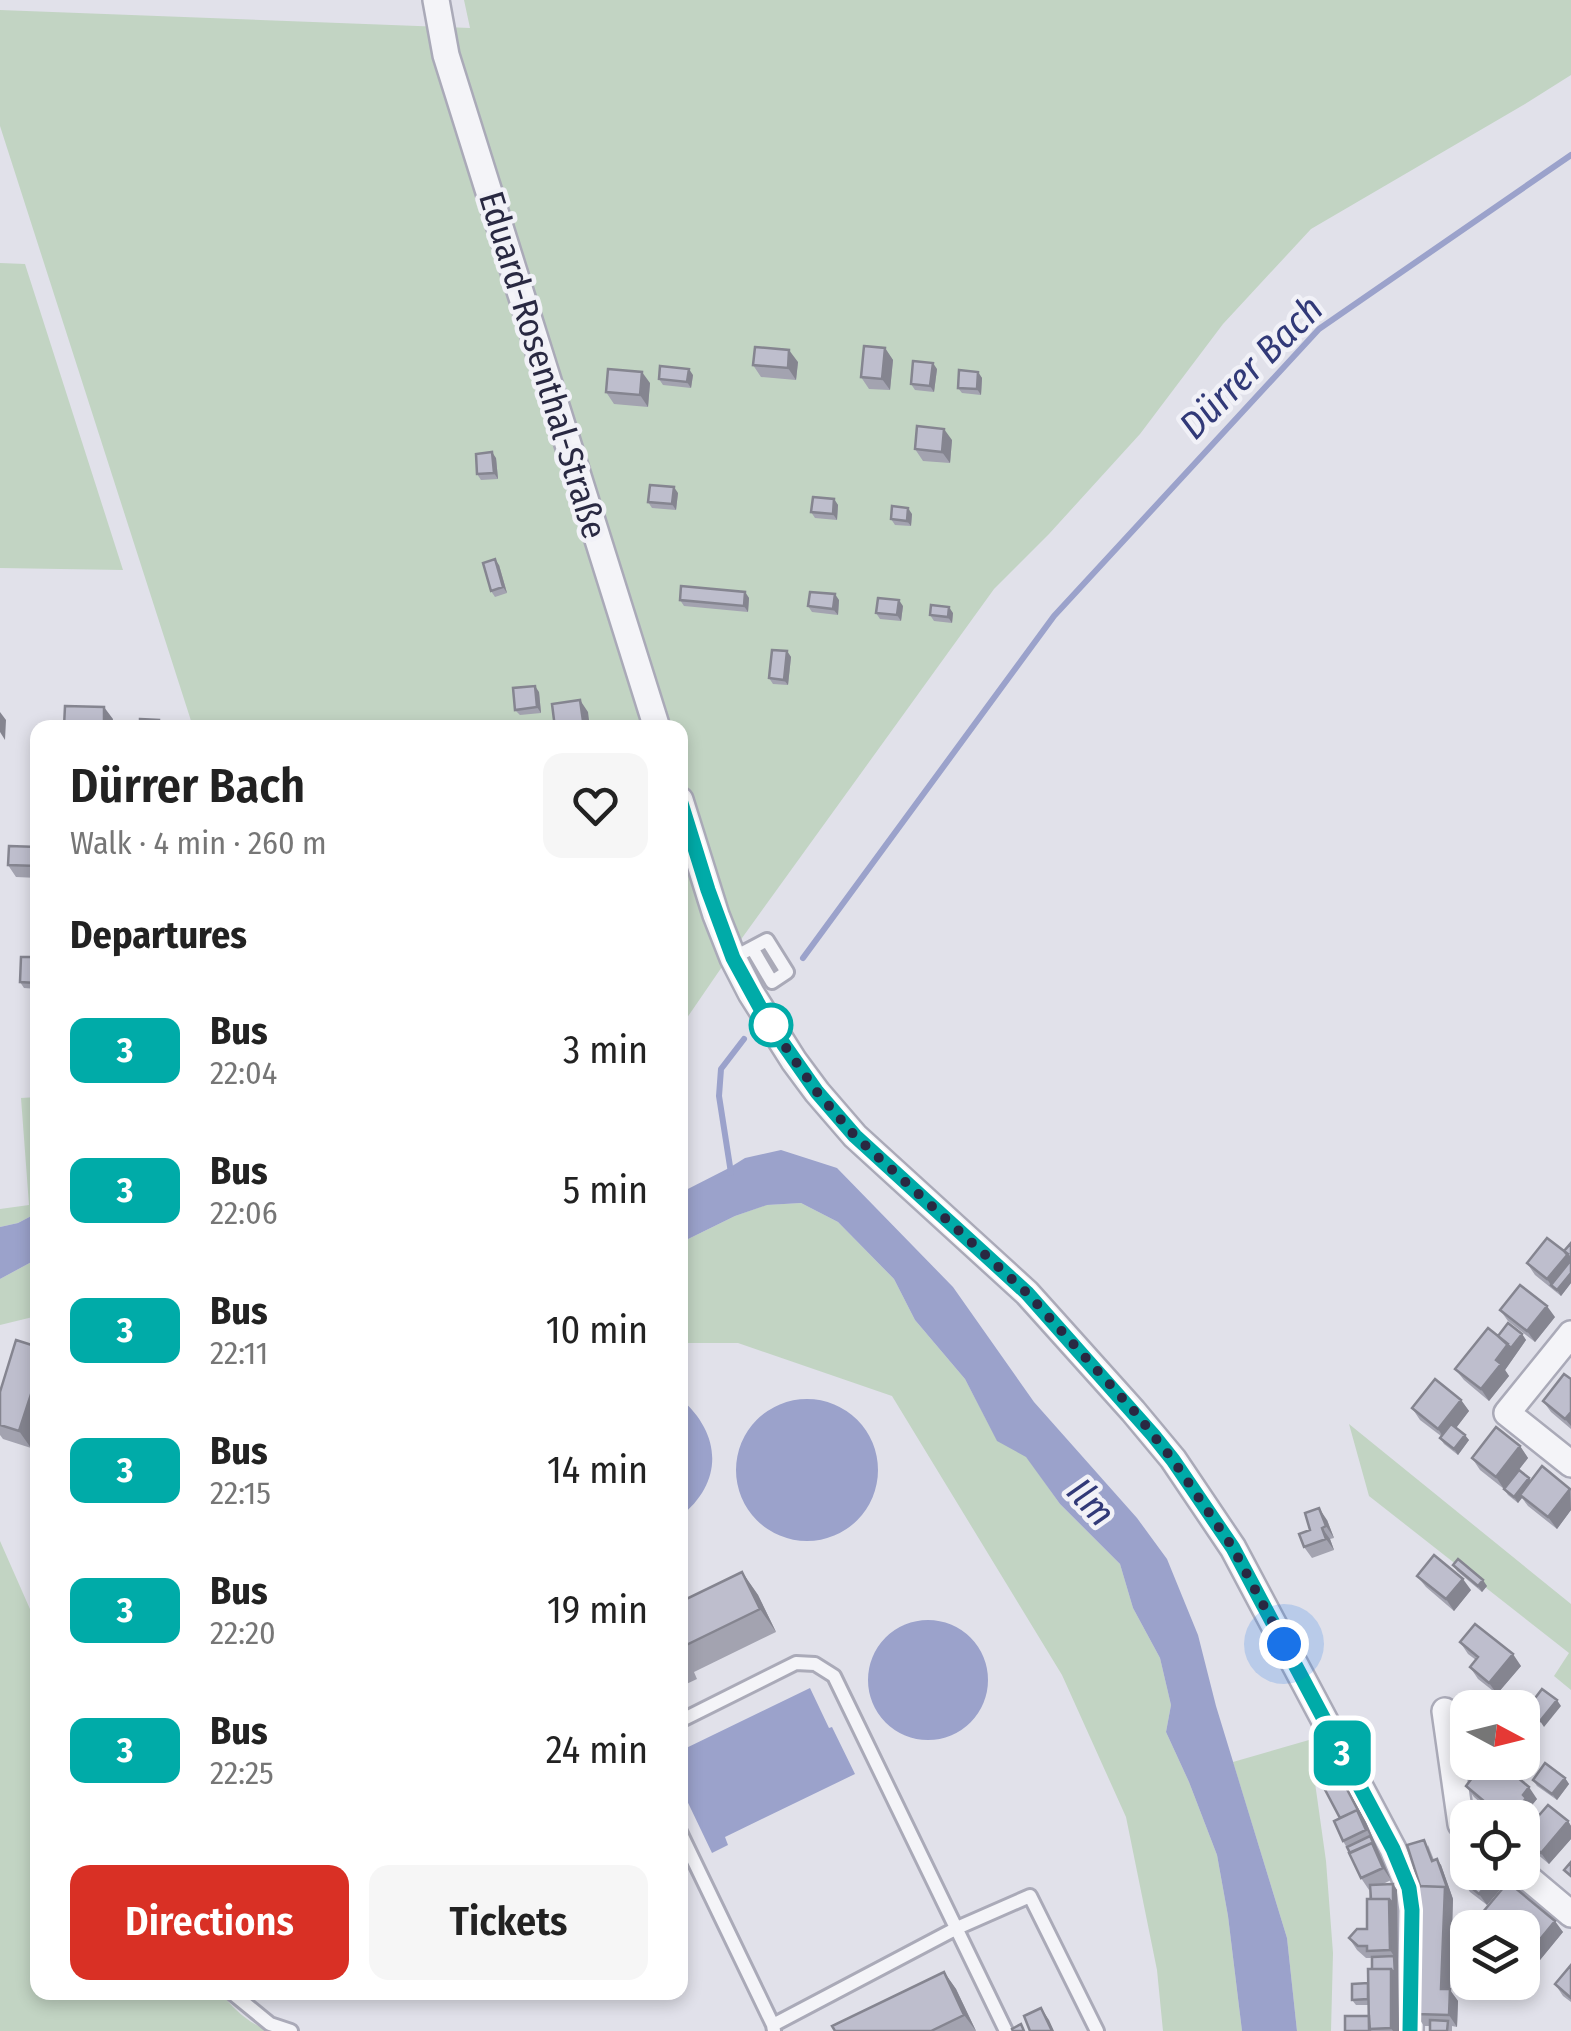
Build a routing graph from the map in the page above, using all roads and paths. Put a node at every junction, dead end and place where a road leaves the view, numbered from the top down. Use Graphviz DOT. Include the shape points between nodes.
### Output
graph roads {
  1 [pos="436,0"];
  2 [pos="655,720"];
  3 [pos="688,827"];
  4 [pos="1571,1334"];
  5 [pos="1571,1464"];
  6 [pos="1445,1711"];
  7 [pos="688,1717"];
  8 [pos="1458,1800"];
  9 [pos="688,1849"];
  10 [pos="1540,1888"];
  11 [pos="1571,1914"];
  12 [pos="957,1928"];
  13 [pos="241,2000"];
  14 [pos="774,2028"];
  15 [pos="291,2031"];
  16 [pos="1006,2031"];
  17 [pos="1097,2031"];
  18 [pos="1410,2031"];
  1 -- 2 [label="street, Eduard-Rosenthal-Straße" via="446,55"];
  3 -- 18 [label="street" via="743,953 751,992 817,1092 855,1136 1027,1293 1153,1435 1233,1548 1409,1888"];
  4 -- 5 [label="street" via="1507,1412"];
  6 -- 8 [label="street"];
  7 -- 12 [label="lane" via="796,1663 815,1664 834,1676"];
  9 -- 14 [label="lane"];
  10 -- 11 [label="street"];
  12 -- 14 [label="lane"];
  12 -- 16 [label="lane"];
  12 -- 17 [label="lane" via="1030,1896"];
  13 -- 15 [label="lane" via="270,2024"];
}
